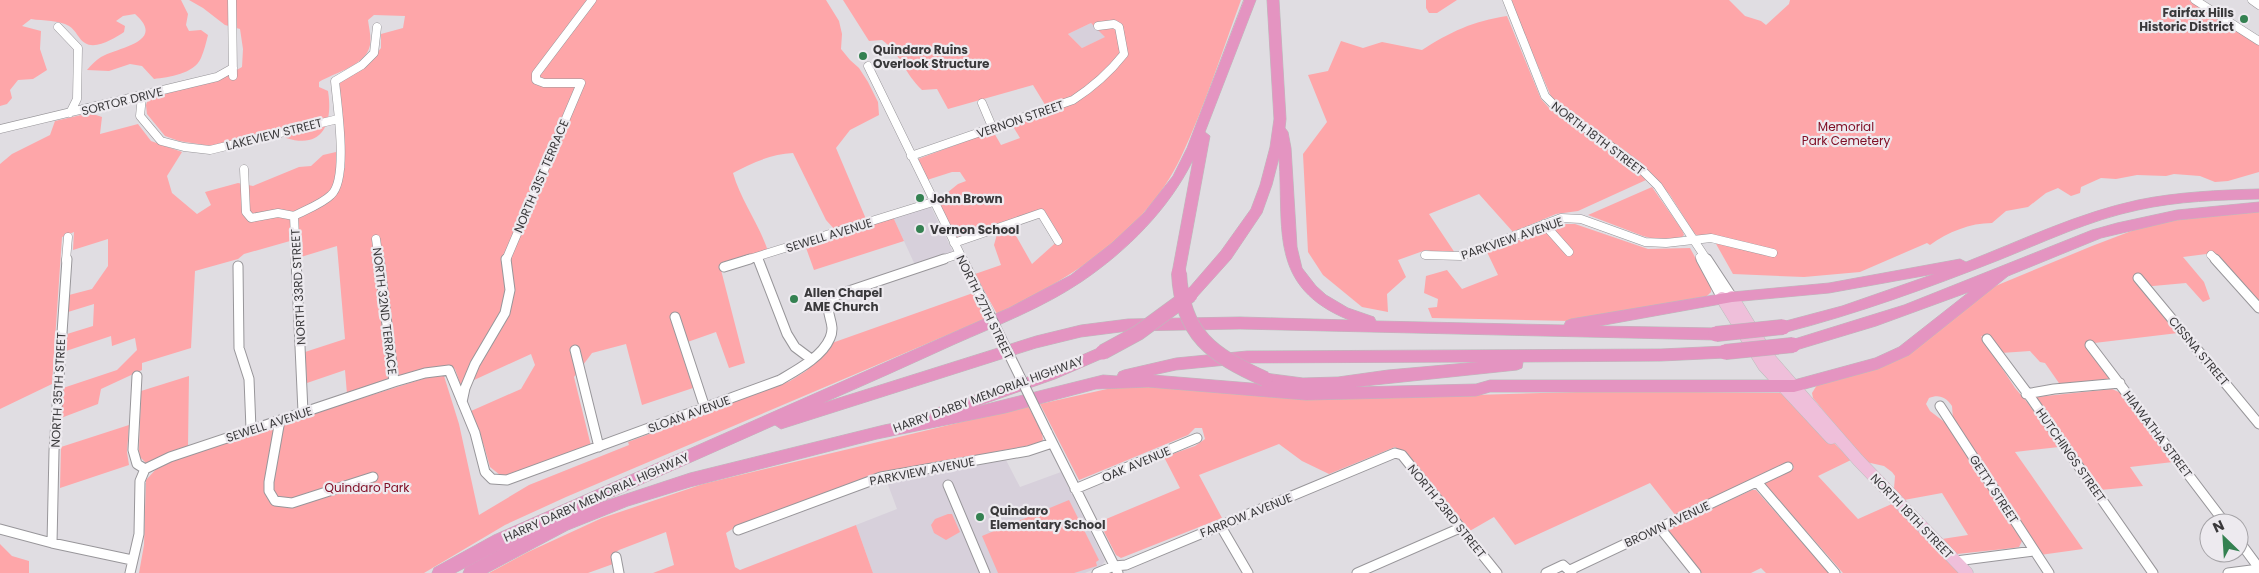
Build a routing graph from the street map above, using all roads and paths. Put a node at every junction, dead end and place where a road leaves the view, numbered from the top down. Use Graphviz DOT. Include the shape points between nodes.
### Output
graph roads {
  1 [pos="232,0"];
  2 [pos="592,0"];
  3 [pos="1250,0"];
  4 [pos="1273,0"];
  5 [pos="1507,0"];
  6 [pos="2195,0"];
  7 [pos="2252,0"];
  8 [pos="2259,5"];
  9 [pos="1098,26"];
  10 [pos="58,27"];
  11 [pos="377,27"];
  12 [pos="2259,42"];
  13 [pos="868,66"];
  14 [pos="142,96"];
  15 [pos="77,99"];
  16 [pos="982,103"];
  17 [pos="95,108"];
  18 [pos="1208,110"];
  19 [pos="70,113"];
  20 [pos="338,119"];
  21 [pos="1280,119"];
  22 [pos="0,129"];
  23 [pos="993,129"];
  24 [pos="911,156"];
  25 [pos="244,169"];
  26 [pos="2259,194"];
  27 [pos="933,202"];
  28 [pos="2259,206"];
  29 [pos="294,216"];
  30 [pos="1544,224"];
  31 [pos="68,237"];
  32 [pos="376,239"];
  33 [pos="1058,241"];
  34 [pos="1693,241"];
  35 [pos="954,243"];
  36 [pos="1569,252"];
  37 [pos="1773,253"];
  38 [pos="959,254"];
  39 [pos="2212,254"];
  40 [pos="1425,255"];
  41 [pos="757,257"];
  42 [pos="1992,257"];
  43 [pos="238,266"];
  44 [pos="724,267"];
  45 [pos="2007,270"];
  46 [pos="2138,278"];
  47 [pos="1727,298"];
  48 [pos="2259,308"];
  49 [pos="675,317"];
  50 [pos="1389,326"];
  51 [pos="1542,331"];
  52 [pos="1986,339"];
  53 [pos="2090,345"];
  54 [pos="574,350"];
  55 [pos="1609,355"];
  56 [pos="811,359"];
  57 [pos="137,376"];
  58 [pos="394,382"];
  59 [pos="1095,383"];
  60 [pos="1339,383"];
  61 [pos="2120,383"];
  62 [pos="1490,386"];
  63 [pos="1788,386"];
  64 [pos="2026,394"];
  65 [pos="462,402"];
  66 [pos="1940,406"];
  67 [pos="705,408"];
  68 [pos="303,412"];
  69 [pos="280,420"];
  70 [pos="2259,424"];
  71 [pos="251,429"];
  72 [pos="878,434"];
  73 [pos="1197,438"];
  74 [pos="1052,443"];
  75 [pos="713,444"];
  76 [pos="599,447"];
  77 [pos="1395,453"];
  78 [pos="1788,467"];
  79 [pos="145,469"];
  80 [pos="373,477"];
  81 [pos="1756,482"];
  82 [pos="948,485"];
  83 [pos="1075,490"];
  84 [pos="2218,513"];
  85 [pos="1220,525"];
  86 [pos="1460,528"];
  87 [pos="1660,528"];
  88 [pos="0,529"];
  89 [pos="738,530"];
  90 [pos="52,543"];
  91 [pos="2034,551"];
  92 [pos="2249,554"];
  93 [pos="616,557"];
  94 [pos="132,560"];
  95 [pos="1956,561"];
  96 [pos="2259,568"];
  97 [pos="1378,569"];
  98 [pos="1116,570"];
  99 [pos="1571,571"];
  100 [pos="130,573"];
  101 [pos="440,573"];
  102 [pos="471,573"];
  103 [pos="619,573"];
  104 [pos="985,573"];
  105 [pos="1097,573"];
  106 [pos="1248,573"];
  107 [pos="1357,573"];
  108 [pos="1497,573"];
  109 [pos="1546,573"];
  110 [pos="1696,573"];
  111 [pos="1835,573"];
  112 [pos="1967,573"];
  113 [pos="2049,573"];
  114 [pos="2153,573"];
  115 [pos="2228,573"];
  1 -- 14 [label="street, SORTOR DRIVE" via="234,72"];
  2 -- 65 [label="street, NORTH 31ST TERRACE" via="536,74 536,80 544,83 581,83 506,258 510,290 505,313 475,364"];
  3 -- 18 [label="highway, HARRY DARBY MEMORIAL HIGHWAY"];
  4 -- 21 [label="highway, HARRY DARBY MEMORIAL HIGHWAY"];
  5 -- 34 [label="street, NORTH 18TH STREET" via="1548,100 1646,173"];
  6 -- 12 [label="street"];
  7 -- 8 [label="street"];
  9 -- 23 [label="street, VERNON STREET" via="1114,24 1121,33 1124,54 1112,70 1073,100"];
  10 -- 15 [label="street" via="78,48"];
  11 -- 20 [label="street, NORTH 33RD STREET" via="374,53 362,65 335,81"];
  13 -- 24 [label="street, NORTH 27TH STREET"];
  14 -- 17 [label="street, SORTOR DRIVE"];
  14 -- 20 [label="street, LAKEVIEW STREET" via="140,116 157,137 184,147 210,150"];
  15 -- 17 [label="street" via="79,104"];
  15 -- 19 [label="street"];
  16 -- 23 [label="street"];
  17 -- 19 [label="street, SORTOR DRIVE"];
  18 -- 60 [label="highway, bridge" via="1179,273 1184,314 1214,352 1264,379 1303,384"];
  18 -- 75 [label="highway, HARRY DARBY MEMORIAL HIGHWAY" via="1178,178 1149,216 1117,247 1076,279 1014,312"];
  19 -- 22 [label="street, SORTOR DRIVE"];
  20 -- 29 [label="street, NORTH 33RD STREET" via="341,169 336,190"];
  21 -- 50 [label="highway" via="1285,148 1291,253 1297,273 1310,291 1326,303 1347,314"];
  21 -- 72 [label="highway, HARRY DARBY MEMORIAL HIGHWAY, bridge" via="1276,147 1257,210 1226,255 1190,295 1138,333 1103,352 1050,375"];
  23 -- 24 [label="street, VERNON STREET"];
  24 -- 27 [label="street, NORTH 27TH STREET"];
  25 -- 29 [label="street" via="246,212 251,218 278,213"];
  26 -- 42 [label="highway" via="2139,205 2096,217"];
  27 -- 35 [label="street, NORTH 27TH STREET"];
  27 -- 41 [label="street, SEWELL AVENUE"];
  28 -- 45 [label="highway" via="2181,212 2130,223"];
  29 -- 68 [label="street, NORTH 33RD STREET"];
  30 -- 34 [label="street, PARKVIEW AVENUE" via="1561,218 1581,219 1645,242"];
  30 -- 36 [label="street"];
  30 -- 40 [label="street, PARKVIEW AVENUE" via="1460,256"];
  31 -- 90 [label="street, NORTH 35TH STREET" via="54,451"];
  32 -- 58 [label="street, NORTH 32ND TERRACE"];
  33 -- 35 [label="street" via="1040,213"];
  34 -- 37 [label="street, PARKVIEW AVENUE" via="1719,239"];
  34 -- 47 [label="street, NORTH 18TH STREET"];
  35 -- 38 [label="street, NORTH 27TH STREET"];
  38 -- 56 [label="street, SLOAN AVENUE" via="842,292 831,299 827,308 832,330 830,337"];
  38 -- 74 [label="street, NORTH 27TH STREET, bridge"];
  39 -- 48 [label="street"];
  41 -- 44 [label="street, SEWELL AVENUE"];
  41 -- 56 [label="street" via="787,334 795,347"];
  42 -- 47 [label="highway" via="1829,288"];
  42 -- 51 [label="highway, bridge" via="1893,296 1833,316 1783,327 1716,334"];
  43 -- 71 [label="street" via="240,348 249,379"];
  45 -- 55 [label="highway, bridge" via="1896,314 1793,345 1725,352"];
  45 -- 63 [label="highway" via="1904,351 1878,362"];
  46 -- 70 [label="street, CISSNA STREET"];
  47 -- 51 [label="highway"];
  47 -- 63 [label="main road, NORTH 18TH STREET" via="1764,366"];
  49 -- 67 [label="street"];
  50 -- 51 [label="highway"];
  50 -- 75 [label="highway" via="1176,323 1081,331 1036,342"];
  52 -- 64 [label="street, HUTCHINGS STREET"];
  53 -- 61 [label="street, HIAWATHA STREET"];
  54 -- 76 [label="street"];
  55 -- 59 [label="highway" via="1247,357 1176,364"];
  55 -- 60 [label="highway"];
  56 -- 67 [label="street, SLOAN AVENUE" via="775,382"];
  57 -- 79 [label="street" via="133,450 137,464"];
  58 -- 65 [label="street, SEWELL AVENUE" via="449,370"];
  58 -- 68 [label="street, SEWELL AVENUE"];
  59 -- 62 [label="highway" via="1148,381 1306,394 1476,390"];
  59 -- 72 [label="highway" via="1006,407"];
  60 -- 62 [label="highway"];
  61 -- 64 [label="street"];
  61 -- 84 [label="street, HIAWATHA STREET"];
  62 -- 63 [label="highway"];
  63 -- 95 [label="main road, NORTH 18TH STREET" via="1837,443 1858,460"];
  64 -- 114 [label="street, HUTCHINGS STREET"];
  65 -- 76 [label="street, SLOAN AVENUE" via="477,437 486,472 497,480 506,480"];
  66 -- 91 [label="street, GETTY STREET"];
  67 -- 76 [label="street, SLOAN AVENUE"];
  68 -- 69 [label="street, SEWELL AVENUE"];
  69 -- 71 [label="street, SEWELL AVENUE"];
  69 -- 80 [label="street" via="269,480 269,495 273,500 280,504 292,503"];
  71 -- 79 [label="street, SEWELL AVENUE"];
  72 -- 102 [label="highway, HARRY DARBY MEMORIAL HIGHWAY" via="690,480 626,500 562,525"];
  73 -- 83 [label="street, OAK AVENUE"];
  74 -- 83 [label="street, NORTH 27TH STREET"];
  74 -- 89 [label="street, PARKVIEW AVENUE" via="1028,451 881,477"];
  75 -- 101 [label="highway, HARRY DARBY MEMORIAL HIGHWAY" via="500,540"];
  77 -- 85 [label="street, FARROW AVENUE"];
  77 -- 86 [label="street, NORTH 23RD STREET" via="1402,455"];
  78 -- 81 [label="street, BROWN AVENUE"];
  79 -- 94 [label="street" via="140,481 139,534"];
  81 -- 87 [label="street, BROWN AVENUE"];
  81 -- 111 [label="street"];
  82 -- 104 [label="street"];
  83 -- 98 [label="street, NORTH 27TH STREET"];
  85 -- 98 [label="street, FARROW AVENUE"];
  85 -- 106 [label="street"];
  86 -- 97 [label="street"];
  86 -- 108 [label="street, NORTH 23RD STREET"];
  87 -- 99 [label="street, BROWN AVENUE"];
  87 -- 110 [label="street"];
  88 -- 90 [label="street"];
  90 -- 94 [label="street"];
  91 -- 95 [label="street"];
  91 -- 113 [label="street, GETTY STREET"];
  92 -- 96 [label="street"];
  93 -- 103 [label="street"];
  94 -- 100 [label="street"];
  95 -- 112 [label="main road, NORTH 18TH STREET"];
  96 -- 115 [label="street"];
  97 -- 107 [label="street"];
  98 -- 105 [label="street, FARROW AVENUE"];
  99 -- 109 [label="street, BROWN AVENUE" via="1563,566"];
}
